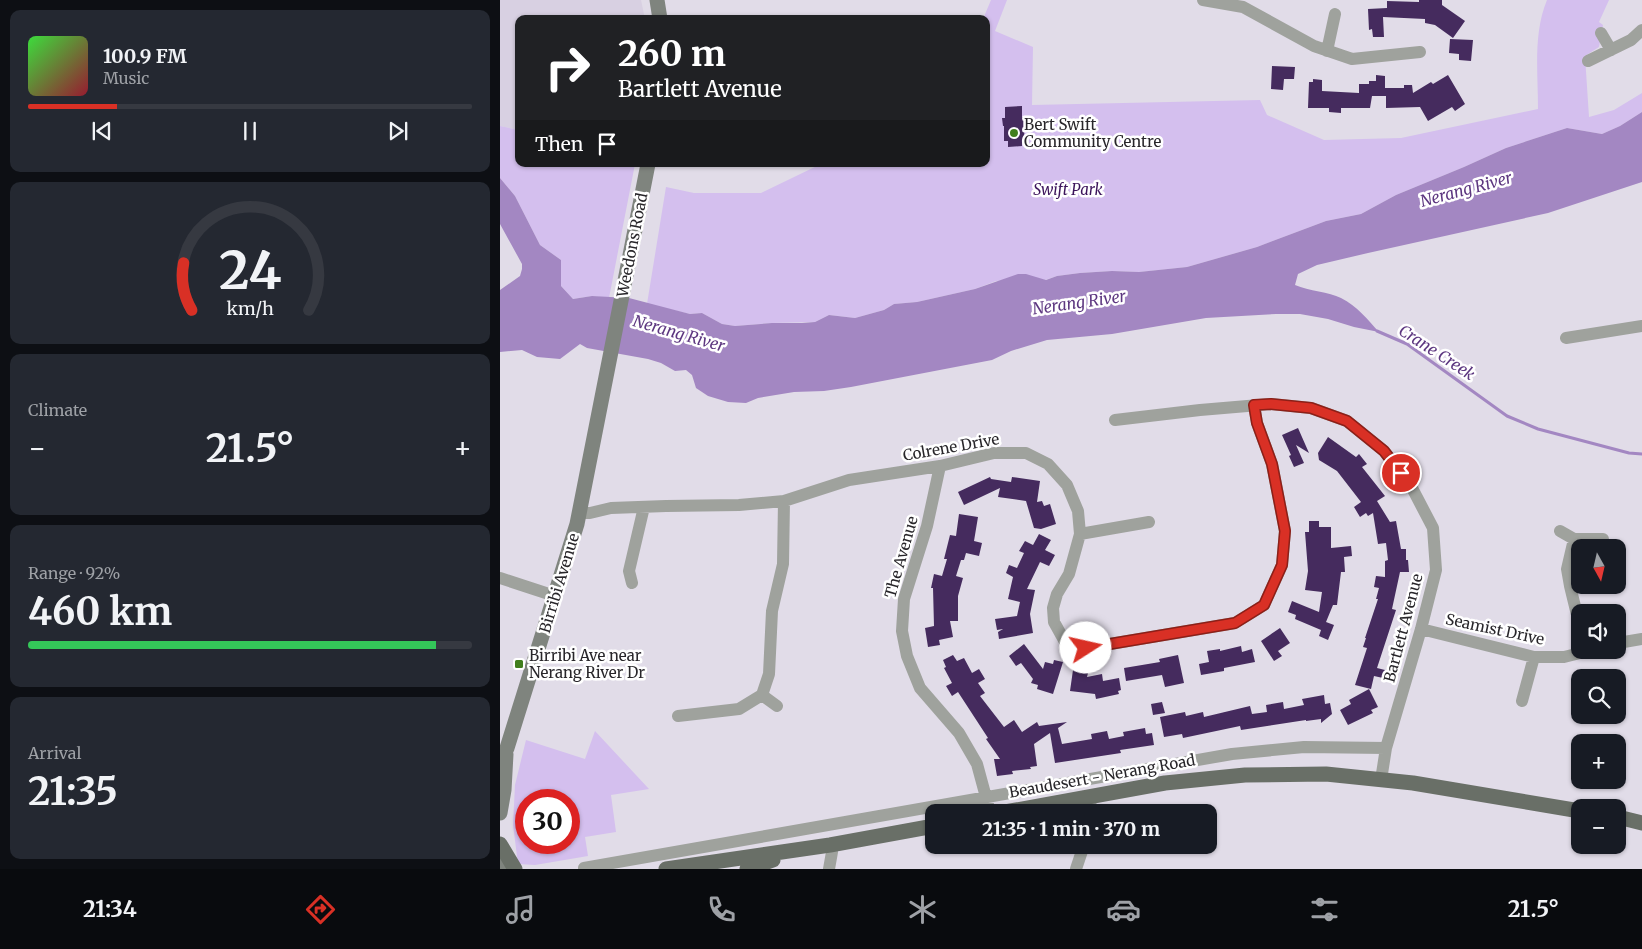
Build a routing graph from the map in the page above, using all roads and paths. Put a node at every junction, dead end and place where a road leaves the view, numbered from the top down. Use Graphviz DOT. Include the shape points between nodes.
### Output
graph roads {
  1 [pos="657,0"];
  2 [pos="1203,0"];
  3 [pos="1335,14"];
  4 [pos="659,15"];
  5 [pos="1642,30"];
  6 [pos="1601,33"];
  7 [pos="1327,50"];
  8 [pos="1611,50"];
  9 [pos="1420,52"];
  10 [pos="1588,61"];
  11 [pos="647,167"];
  12 [pos="1642,326"];
  13 [pos="1566,338"];
  14 [pos="1254,405"];
  15 [pos="1115,420"];
  16 [pos="593,444"];
  17 [pos="940,466"];
  18 [pos="784,501"];
  19 [pos="644,507"];
  20 [pos="580,508"];
  21 [pos="1149,522"];
  22 [pos="1560,531"];
  23 [pos="1080,534"];
  24 [pos="1603,538"];
  25 [pos="1574,539"];
  26 [pos="1571,552"];
  27 [pos="500,578"];
  28 [pos="632,583"];
  29 [pos="1571,590"];
  30 [pos="555,596"];
  31 [pos="1421,629"];
  32 [pos="1642,639"];
  33 [pos="1626,642"];
  34 [pos="1571,655"];
  35 [pos="1534,657"];
  36 [pos="762,695"];
  37 [pos="1522,700"];
  38 [pos="777,706"];
  39 [pos="678,716"];
  40 [pos="507,748"];
  41 [pos="1386,748"];
  42 [pos="500,764"];
  43 [pos="1381,780"];
  44 [pos="986,797"];
  45 [pos="1090,797"];
  46 [pos="988,804"];
  47 [pos="1050,804"];
  48 [pos="1090,804"];
  49 [pos="1571,809"];
  50 [pos="500,813"];
  51 [pos="1626,819"];
  52 [pos="1642,823"];
  53 [pos="925,828"];
  54 [pos="500,844"];
  55 [pos="830,845"];
  56 [pos="1081,854"];
  57 [pos="500,861"];
  58 [pos="584,868"];
  59 [pos="501,869"];
  60 [pos="515,869"];
  61 [pos="666,869"];
  62 [pos="747,869"];
  63 [pos="830,869"];
  64 [pos="1076,869"];
  1 -- 4 [label="street"];
  2 -- 7 [label="street" via="1244,7"];
  3 -- 7 [label="street"];
  5 -- 8 [label="street"];
  6 -- 8 [label="street"];
  7 -- 9 [label="street" via="1352,59"];
  8 -- 10 [label="street"];
  11 -- 16 [label="street, Weedons Road"];
  12 -- 13 [label="street"];
  14 -- 15 [label="street, Bartlett Avenue"];
  14 -- 23 [label="street, Colrene Drive" via="1272,464 1285,531 1282,565 1264,605 1235,623 1086,648 1071,643 1064,640 1054,622 1053,608 1069,574"];
  14 -- 31 [label="street, Bartlett Avenue" via="1311,408 1347,421 1384,451 1410,484 1433,528 1436,570"];
  16 -- 20 [label="street, Birribi Avenue"];
  17 -- 18 [label="street, Colrene Drive" via="850,480"];
  17 -- 23 [label="street, Colrene Drive" via="994,453 1026,453 1048,464 1067,485 1078,511"];
  17 -- 44 [label="street, The Avenue" via="927,526 904,598 902,631 907,656 920,688 959,733 977,764"];
  18 -- 19 [label="street, Colrene Drive" via="739,506"];
  18 -- 36 [label="street" via="783,564 772,611 769,674"];
  19 -- 20 [label="street, Colrene Drive"];
  19 -- 28 [label="street" via="629,571"];
  20 -- 30 [label="street, Birribi Avenue"];
  21 -- 23 [label="street"];
  22 -- 25 [label="street"];
  24 -- 25 [label="street"];
  26 -- 29 [label="street" via="1567,569"];
  27 -- 30 [label="street"];
  30 -- 40 [label="street, Birribi Avenue"];
  31 -- 35 [label="street, Seamist Drive"];
  31 -- 41 [label="street, Bartlett Avenue"];
  32 -- 33 [label="street"];
  34 -- 35 [label="street, Seamist Drive"];
  35 -- 37 [label="street"];
  36 -- 38 [label="street"];
  36 -- 39 [label="street" via="739,709"];
  40 -- 42 [label="street, Birribi Avenue"];
  40 -- 50 [label="street, Birribi Avenue"];
  41 -- 43 [label="street, Bartlett Avenue"];
  41 -- 44 [label="street, Beaudesert - Nerang Road" via="1304,747 1232,754"];
  43 -- 45 [label="main road, Beaudesert - Nerang Road" via="1326,774 1245,775 1165,783"];
  43 -- 49 [label="main road, Beaudesert - Nerang Road"];
  44 -- 46 [label="street, The Avenue"];
  44 -- 58 [label="street, Beaudesert - Nerang Road"];
  45 -- 47 [label="main road, Beaudesert - Nerang Road"];
  45 -- 48 [label="street"];
  51 -- 52 [label="main road"];
  53 -- 55 [label="main road"];
  54 -- 60 [label="main road"];
  55 -- 61 [label="main road"];
  55 -- 62 [label="main road"];
  55 -- 63 [label="street"];
  56 -- 64 [label="street"];
  57 -- 59 [label="street"];
}
